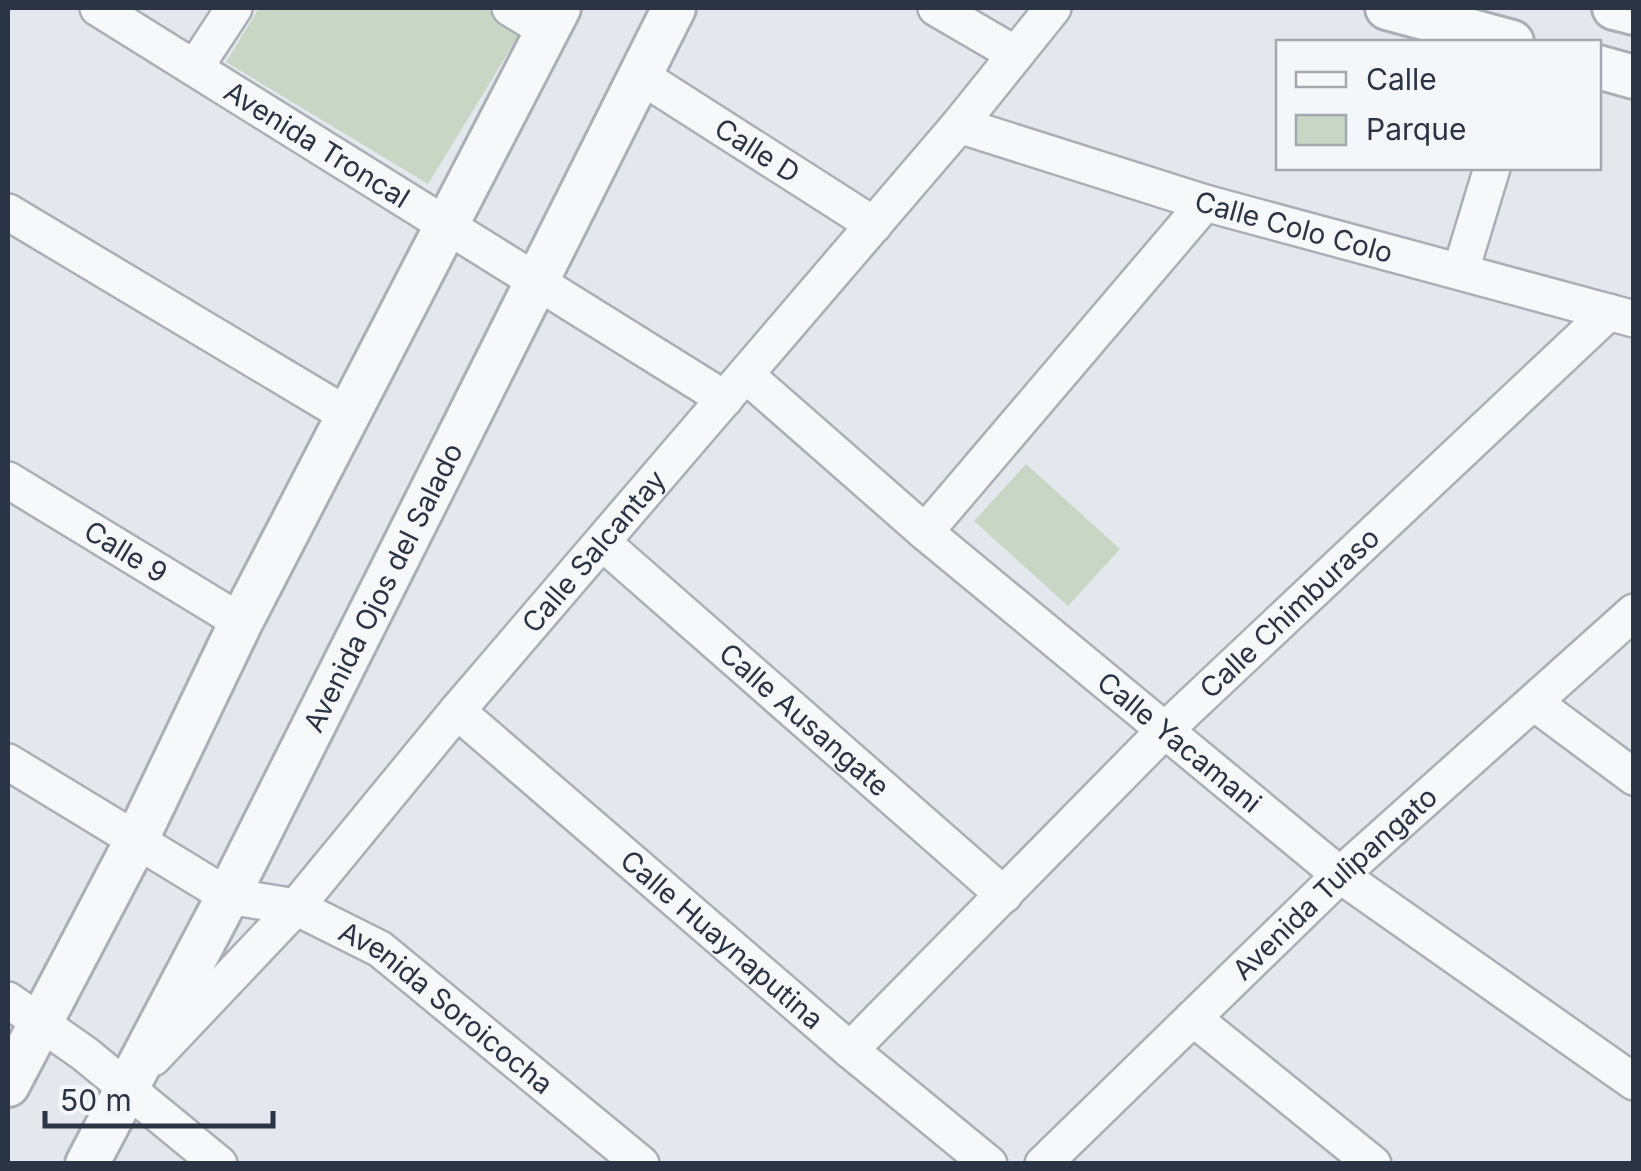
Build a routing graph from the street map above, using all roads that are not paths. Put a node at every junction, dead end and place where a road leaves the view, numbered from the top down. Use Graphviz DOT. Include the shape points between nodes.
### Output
graph roads {
  1 [pos="98,8"];
  2 [pos="234,8"];
  3 [pos="510,8"];
  4 [pos="674,8"];
  5 [pos="936,8"];
  6 [pos="1053,8"];
  7 [pos="1387,8"];
  8 [pos="1614,8"];
  9 [pos="1634,13"];
  10 [pos="553,19"];
  11 [pos="1505,40"];
  12 [pos="1015,54"];
  13 [pos="196,66"];
  14 [pos="1601,68"];
  15 [pos="641,76"];
  16 [pos="1634,77"];
  17 [pos="959,125"];
  18 [pos="1491,170"];
  19 [pos="1204,203"];
  20 [pos="8,212"];
  21 [pos="446,225"];
  22 [pos="874,225"];
  23 [pos="1461,270"];
  24 [pos="535,281"];
  25 [pos="1621,316"];
  26 [pos="735,387"];
  27 [pos="347,415"];
  28 [pos="8,480"];
  29 [pos="925,532"];
  30 [pos="603,542"];
  31 [pos="1634,612"];
  32 [pos="241,622"];
  33 [pos="1536,704"];
  34 [pos="457,710"];
  35 [pos="1163,732"];
  36 [pos="8,762"];
  37 [pos="1634,777"];
  38 [pos="135,843"];
  39 [pos="1340,875"];
  40 [pos="1004,895"];
  41 [pos="228,896"];
  42 [pos="296,906"];
  43 [pos="24,1010"];
  44 [pos="1193,1018"];
  45 [pos="850,1050"];
  46 [pos="1634,1082"];
  47 [pos="8,1085"];
  48 [pos="125,1088"];
  49 [pos="87,1164"];
  50 [pos="219,1164"];
  51 [pos="640,1164"];
  52 [pos="990,1164"];
  53 [pos="1043,1164"];
  54 [pos="1372,1164"];
  1 -- 13 [label="street, Avenida Troncal"];
  2 -- 13 [label="street"];
  3 -- 10 [label="street"];
  4 -- 15 [label="street, Avenida Ojos del Salado"];
  5 -- 12 [label="street"];
  6 -- 12 [label="street, Calle Salcantay"];
  7 -- 11 [label="street"];
  8 -- 9 [label="street"];
  10 -- 21 [label="street"];
  12 -- 17 [label="street, Calle Salcantay"];
  13 -- 21 [label="street, Avenida Troncal"];
  14 -- 16 [label="street"];
  15 -- 22 [label="street, Calle D"];
  15 -- 24 [label="street, Avenida Ojos del Salado"];
  17 -- 19 [label="street, Calle Colo Colo"];
  17 -- 22 [label="street, Calle Salcantay"];
  18 -- 23 [label="street"];
  19 -- 23 [label="street, Calle Colo Colo"];
  19 -- 29 [label="street"];
  20 -- 27 [label="street"];
  21 -- 24 [label="street, Avenida Troncal"];
  21 -- 27 [label="street"];
  22 -- 26 [label="street, Calle Salcantay"];
  23 -- 25 [label="street, Calle Colo Colo"];
  24 -- 26 [label="street, Avenida Troncal"];
  24 -- 41 [label="street, Avenida Ojos del Salado"];
  25 -- 35 [label="street, Calle Chimburaso"];
  26 -- 29 [label="street, Calle Yacamani"];
  26 -- 30 [label="street, Calle Salcantay"];
  27 -- 32 [label="street"];
  28 -- 32 [label="street, Calle 9"];
  29 -- 35 [label="street, Calle Yacamani"];
  30 -- 34 [label="street, Calle Salcantay"];
  30 -- 40 [label="street, Calle Ausangate"];
  31 -- 33 [label="street, Avenida Tulipangato"];
  32 -- 38 [label="street"];
  33 -- 37 [label="street"];
  33 -- 39 [label="street, Avenida Tulipangato"];
  34 -- 42 [label="street, Calle Salcantay"];
  34 -- 45 [label="street, Calle Huaynaputina"];
  35 -- 39 [label="street, Calle Yacamani"];
  35 -- 40 [label="street, Calle Chimburaso"];
  36 -- 38 [label="street"];
  38 -- 41 [label="street"];
  38 -- 43 [label="street"];
  39 -- 44 [label="street, Avenida Tulipangato"];
  39 -- 46 [label="street, Calle Yacamani"];
  40 -- 45 [label="street, Calle Chimburaso"];
  41 -- 42 [label="street, Avenida Soroicocha"];
  41 -- 48 [label="street, Avenida Ojos del Salado"];
  42 -- 48 [label="street, Calle Salcantay"];
  42 -- 51 [label="street, Avenida Soroicocha" via="380,949"];
  43 -- 47 [label="street"];
  43 -- 48 [label="street"];
  44 -- 53 [label="street, Avenida Tulipangato"];
  44 -- 54 [label="street"];
  45 -- 52 [label="street, Calle Huaynaputina"];
  48 -- 49 [label="street, Avenida Ojos del Salado"];
  48 -- 50 [label="street"];
}
